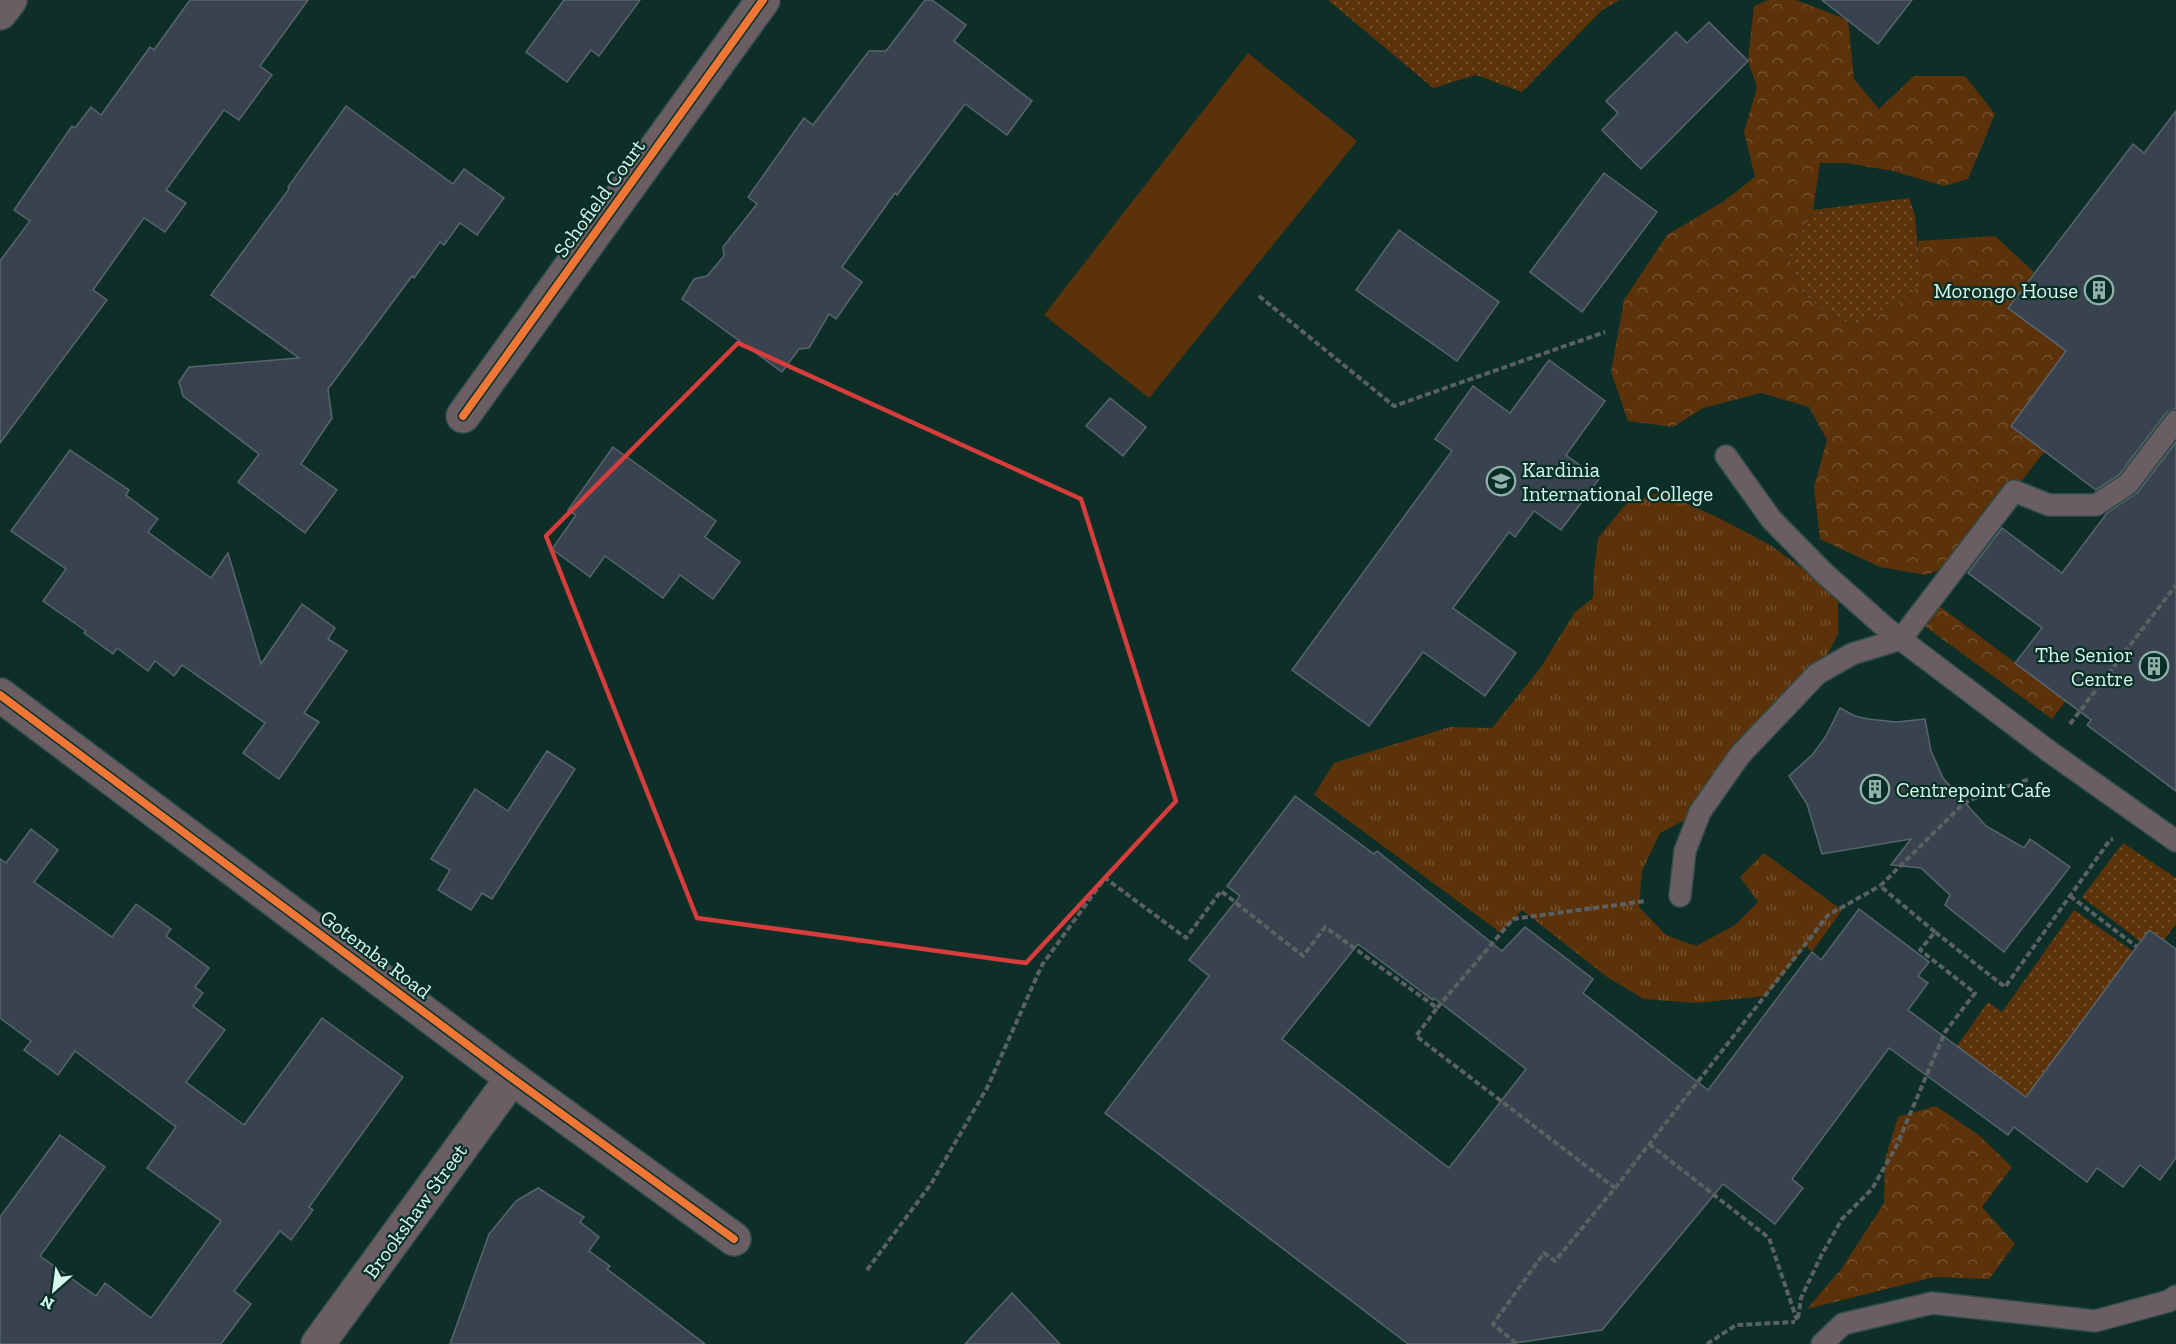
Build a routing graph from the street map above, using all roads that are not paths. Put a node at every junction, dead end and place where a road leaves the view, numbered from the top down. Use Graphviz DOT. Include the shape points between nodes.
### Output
graph roads {
  1 [pos="10,0"];
  2 [pos="763,0"];
  3 [pos="0,13"];
  4 [pos="464,416"];
  5 [pos="2176,420"];
  6 [pos="1726,456"];
  7 [pos="1901,639"];
  8 [pos="0,695"];
  9 [pos="2171,837"];
  10 [pos="1680,896"];
  11 [pos="512,1078"];
  12 [pos="734,1239"];
  13 [pos="2176,1296"];
  14 [pos="318,1344"];
  15 [pos="1822,1344"];
  1 -- 3 [label="street"];
  2 -- 4 [label="street, Schofield Court"];
  5 -- 7 [label="lane" via="2128,484 2096,505 2049,505 2014,491"];
  6 -- 7 [label="lane" via="1771,519 1824,573"];
  7 -- 9 [label="lane" via="2050,752"];
  7 -- 10 [label="lane" via="1852,654 1817,674 1740,755 1700,812 1685,851"];
  8 -- 11 [label="street, Gotemba Road"];
  11 -- 12 [label="street, Gotemba Road"];
  11 -- 14 [label="street, Brookshaw Street"];
  13 -- 15 [label="lane" via="2095,1320 1932,1303 1843,1324"];
}
